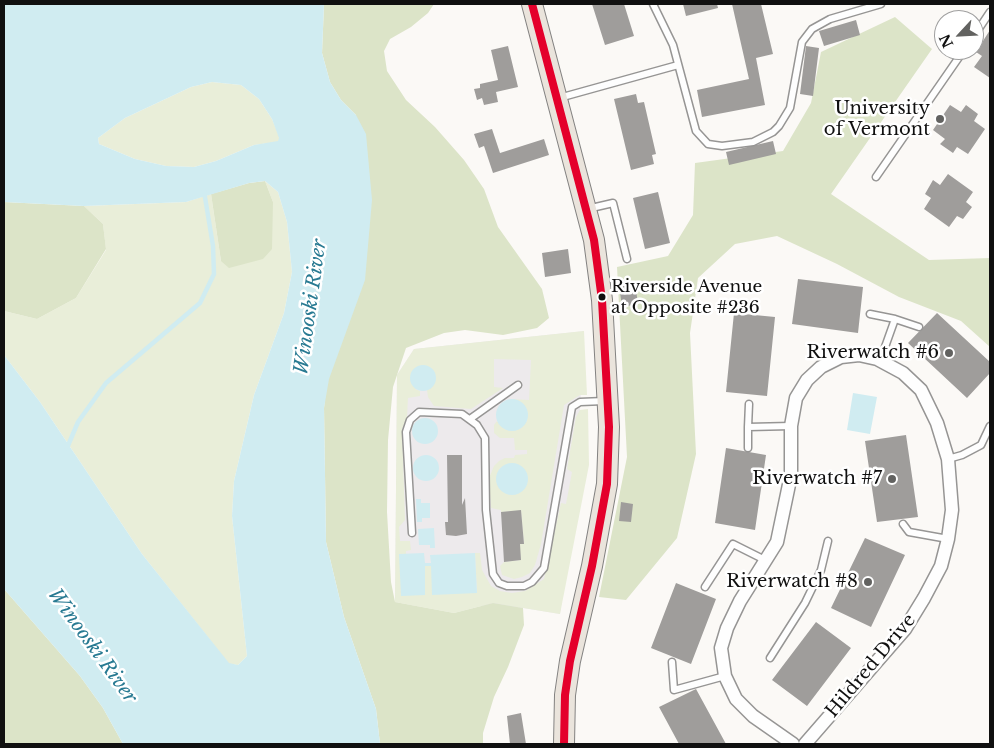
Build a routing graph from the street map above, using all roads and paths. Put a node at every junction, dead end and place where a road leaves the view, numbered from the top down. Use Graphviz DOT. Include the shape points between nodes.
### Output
graph roads {
  1 [pos="532,4"];
  2 [pos="653,4"];
  3 [pos="881,4"];
  4 [pos="957,60"];
  5 [pos="678,65"];
  6 [pos="558,99"];
  7 [pos="876,177"];
  8 [pos="586,209"];
  9 [pos="627,259"];
  10 [pos="870,314"];
  11 [pos="895,319"];
  12 [pos="919,327"];
  13 [pos="880,361"];
  14 [pos="518,386"];
  15 [pos="608,401"];
  16 [pos="748,404"];
  17 [pos="470,419"];
  18 [pos="748,426"];
  19 [pos="791,426"];
  20 [pos="990,426"];
  21 [pos="748,448"];
  22 [pos="948,459"];
  23 [pos="903,524"];
  24 [pos="412,533"];
  25 [pos="948,539"];
  26 [pos="828,541"];
  27 [pos="766,561"];
  28 [pos="705,587"];
  29 [pos="770,658"];
  30 [pos="672,662"];
  31 [pos="725,676"];
  32 [pos="564,744"];
  33 [pos="793,744"];
  34 [pos="805,744"];
  1 -- 6 [label="main road"];
  2 -- 5 [label="lane" via="674,45"];
  3 -- 5 [label="lane" via="830,19 806,35 790,108 773,132 753,142 715,146 701,138 692,122"];
  4 -- 7 [label="lane"];
  5 -- 6 [label="lane"];
  6 -- 8 [label="main road"];
  8 -- 9 [label="lane" via="614,203"];
  8 -- 15 [label="main road" via="598,267"];
  10 -- 11 [label="lane"];
  11 -- 12 [label="lane"];
  11 -- 13 [label="lane"];
  13 -- 19 [label="street, Hildred Drive" via="859,355 841,357 821,367 807,380 796,398"];
  13 -- 22 [label="street, Hildred Drive" via="903,373 921,390 937,423"];
  14 -- 17 [label="lane"];
  15 -- 17 [label="lane" via="580,402 572,407 544,568 532,582 515,588 499,583 492,568 486,510 485,438"];
  15 -- 32 [label="main road" via="610,454 607,484 570,661"];
  16 -- 18 [label="lane"];
  17 -- 24 [label="lane" via="462,414 419,412 410,420 406,432"];
  18 -- 19 [label="lane"];
  18 -- 21 [label="lane"];
  19 -- 27 [label="street, Hildred Drive" via="791,474 784,514 777,542"];
  20 -- 22 [label="lane" via="981,445"];
  22 -- 25 [label="street, Hildred Drive" via="952,510"];
  23 -- 25 [label="lane" via="909,532"];
  25 -- 34 [label="street, Hildred Drive" via="940,566 905,629"];
  26 -- 29 [label="lane" via="821,570 805,603"];
  27 -- 28 [label="lane" via="733,544"];
  27 -- 31 [label="street, Hildred Drive" via="727,628 721,648"];
  30 -- 31 [label="lane" via="674,690"];
  31 -- 33 [label="street, Hildred Drive" via="736,699 752,716"];
}
